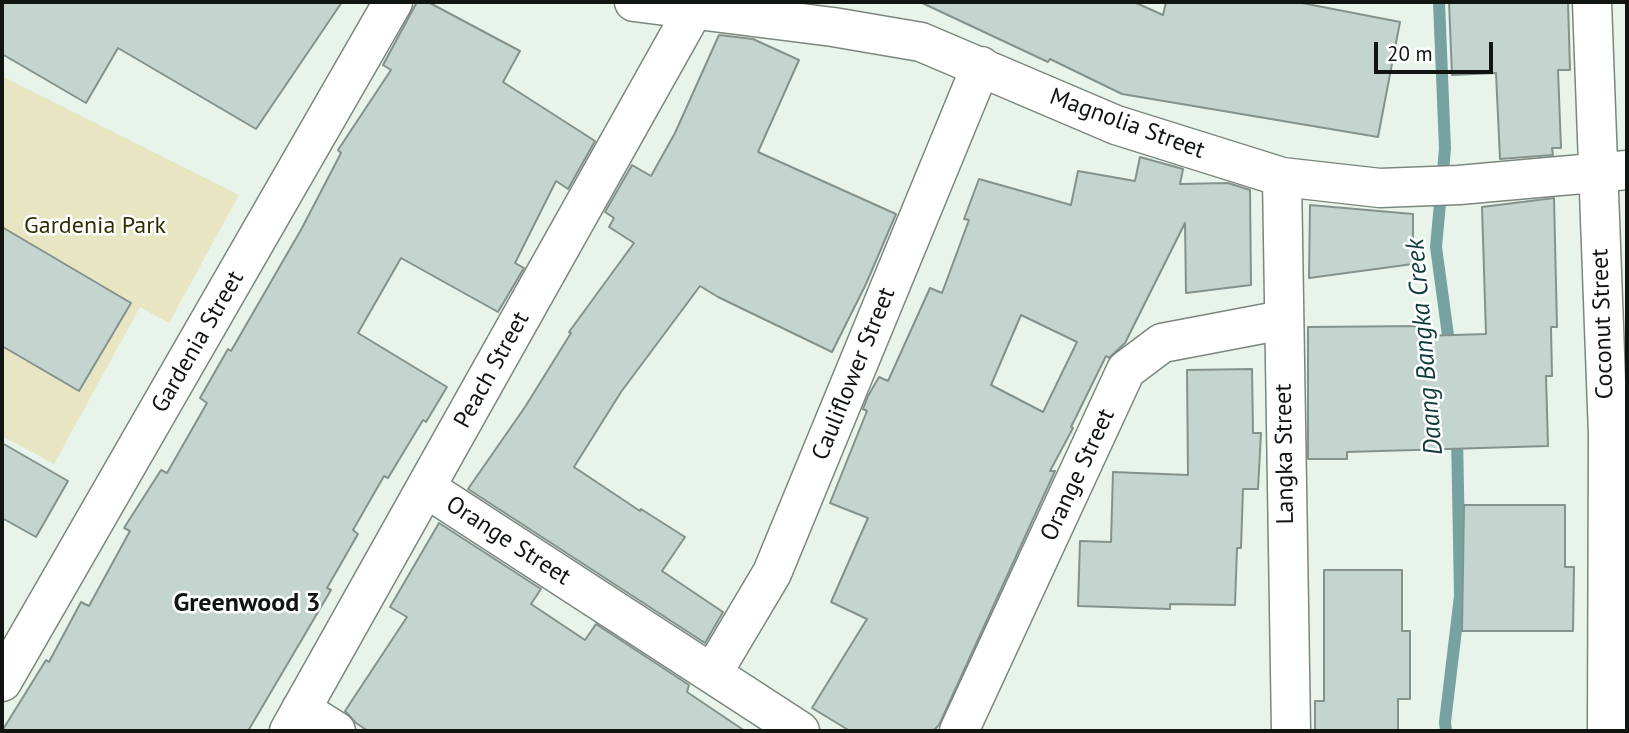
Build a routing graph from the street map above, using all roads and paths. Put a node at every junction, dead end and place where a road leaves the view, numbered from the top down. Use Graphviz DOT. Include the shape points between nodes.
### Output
graph roads {
  1 [pos="393,2"];
  2 [pos="634,2"];
  3 [pos="1592,2"];
  4 [pos="694,9"];
  5 [pos="981,66"];
  6 [pos="1612,171"];
  7 [pos="1282,177"];
  8 [pos="1283,320"];
  9 [pos="1618,434"];
  10 [pos="426,488"];
  11 [pos="712,674"];
  12 [pos="2,682"];
  13 [pos="295,720"];
  14 [pos="335,731"];
  15 [pos="800,731"];
  16 [pos="959,731"];
  17 [pos="1291,731"];
  18 [pos="1607,731"];
  1 -- 12 [label="street, Gardenia Street"];
  2 -- 4 [label="street, Magnolia Street"];
  3 -- 6 [label="street, Coconut Street"];
  4 -- 5 [label="street, Magnolia Street" via="920,42"];
  4 -- 10 [label="street, Peach Street"];
  5 -- 7 [label="street, Magnolia Street" via="1116,125"];
  5 -- 11 [label="street, Cauliflower Street" via="772,573"];
  6 -- 7 [label="street, Magnolia Street" via="1380,188"];
  6 -- 9 [label="street, Coconut Street"];
  7 -- 8 [label="street, Langka Street"];
  8 -- 16 [label="street, Orange Street" via="1162,343 1126,370"];
  8 -- 17 [label="street, Langka Street"];
  9 -- 18 [label="street, Coconut Street"];
  10 -- 11 [label="street, Orange Street"];
  10 -- 13 [label="street, Peach Street"];
  11 -- 15 [label="street, Orange Street"];
  13 -- 14 [label="street"];
}
